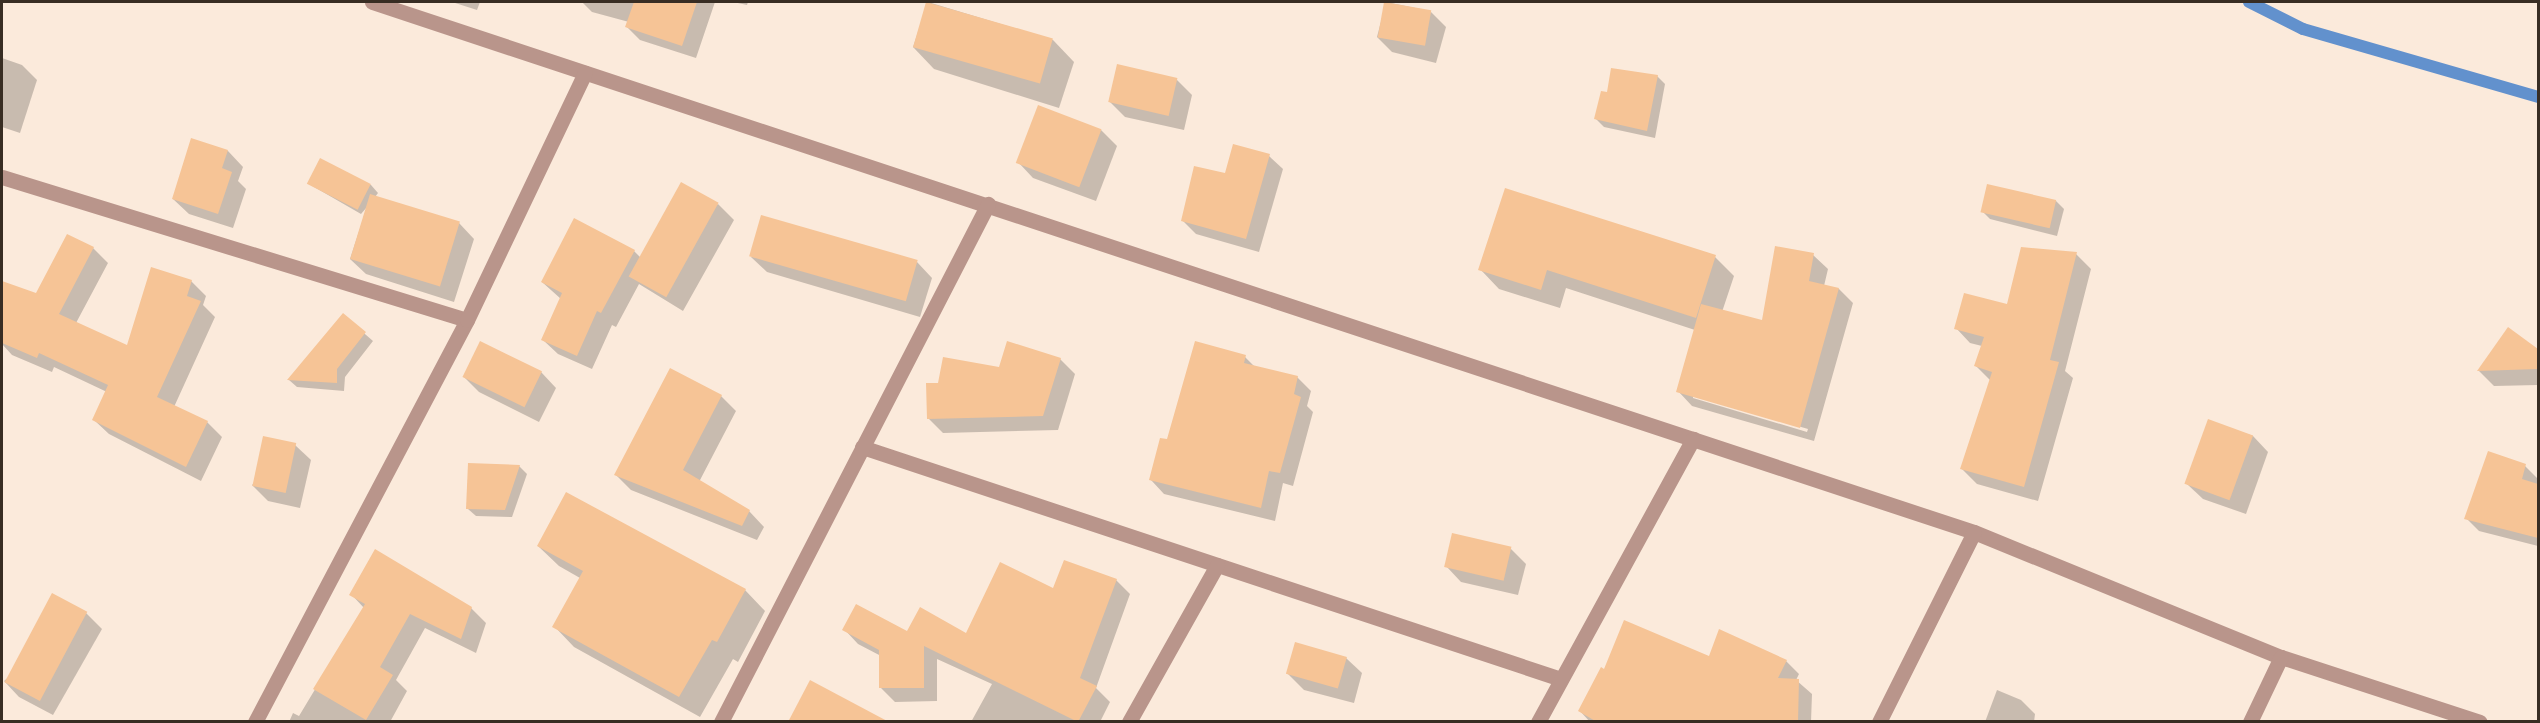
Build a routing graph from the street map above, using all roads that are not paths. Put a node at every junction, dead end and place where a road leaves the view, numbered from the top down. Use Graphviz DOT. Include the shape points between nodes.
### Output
graph roads {
  1 [pos="372,2"];
  2 [pos="585,73"];
  3 [pos="2,177"];
  4 [pos="988,204"];
  5 [pos="467,320"];
  6 [pos="1693,439"];
  7 [pos="862,447"];
  8 [pos="1974,532"];
  9 [pos="1217,565"];
  10 [pos="2281,657"];
  11 [pos="1561,679"];
  12 [pos="255,722"];
  13 [pos="721,722"];
  14 [pos="1129,722"];
  15 [pos="1538,722"];
  16 [pos="1879,722"];
  17 [pos="2250,722"];
  18 [pos="2480,722"];
  1 -- 2 [label="street"];
  2 -- 4 [label="street"];
  2 -- 5 [label="street"];
  3 -- 5 [label="street"];
  4 -- 6 [label="street"];
  4 -- 7 [label="street"];
  5 -- 12 [label="street"];
  6 -- 8 [label="street"];
  6 -- 11 [label="street"];
  7 -- 9 [label="street"];
  7 -- 13 [label="street"];
  8 -- 10 [label="street"];
  8 -- 16 [label="street"];
  9 -- 11 [label="street"];
  9 -- 14 [label="street"];
  10 -- 17 [label="street"];
  10 -- 18 [label="street"];
  11 -- 15 [label="street"];
}
